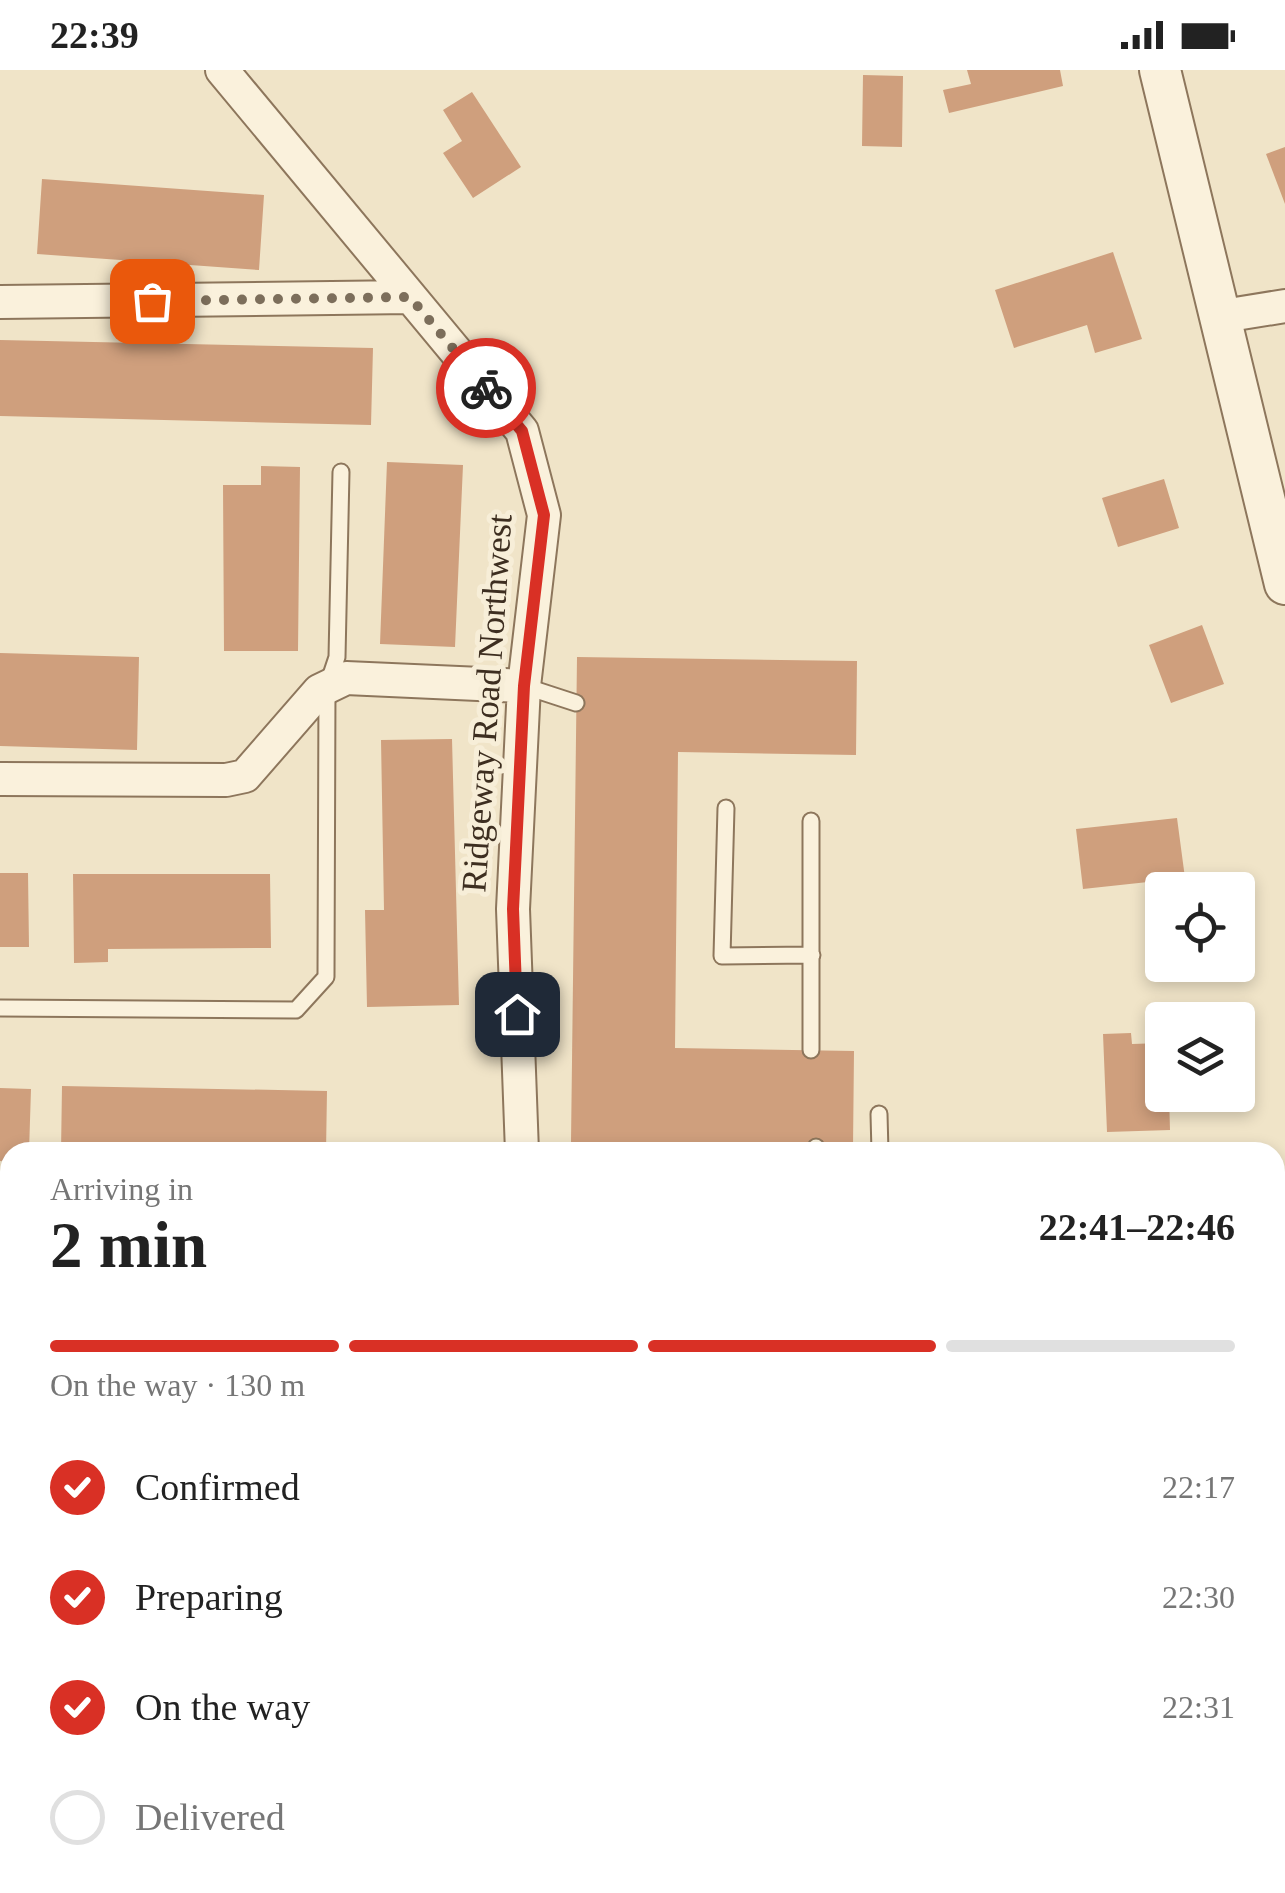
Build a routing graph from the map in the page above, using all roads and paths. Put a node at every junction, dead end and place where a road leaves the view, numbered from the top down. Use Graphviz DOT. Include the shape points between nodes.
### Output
graph roads {
  1 [pos="222,70"];
  2 [pos="1160,70"];
  3 [pos="410,297"];
  4 [pos="0,302"];
  5 [pos="1285,306"];
  6 [pos="1223,316"];
  7 [pos="342,472"];
  8 [pos="1285,584"];
  9 [pos="524,686"];
  10 [pos="327,687"];
  11 [pos="576,703"];
  12 [pos="0,779"];
  13 [pos="726,808"];
  14 [pos="811,821"];
  15 [pos="812,954"];
  16 [pos="0,1008"];
  17 [pos="811,1050"];
  18 [pos="879,1114"];
  19 [pos="522,1142"];
  20 [pos="880,1142"];
  1 -- 3 [label="street, Ridgeway Road Northwest"];
  2 -- 6 [label="street"];
  3 -- 4 [label="street"];
  3 -- 9 [label="street, Ridgeway Road Northwest" via="522,431 544,515"];
  5 -- 6 [label="street"];
  6 -- 8 [label="street"];
  7 -- 10 [label="lane" via="337,657"];
  9 -- 10 [label="street" via="346,678"];
  9 -- 11 [label="lane"];
  9 -- 19 [label="street, Ridgeway Road Northwest" via="513,909"];
  10 -- 12 [label="street" via="245,776"];
  10 -- 16 [label="lane" via="326,977 296,1010"];
  13 -- 15 [label="lane" via="722,956"];
  14 -- 15 [label="lane"];
  15 -- 17 [label="lane"];
  18 -- 20 [label="lane"];
}
